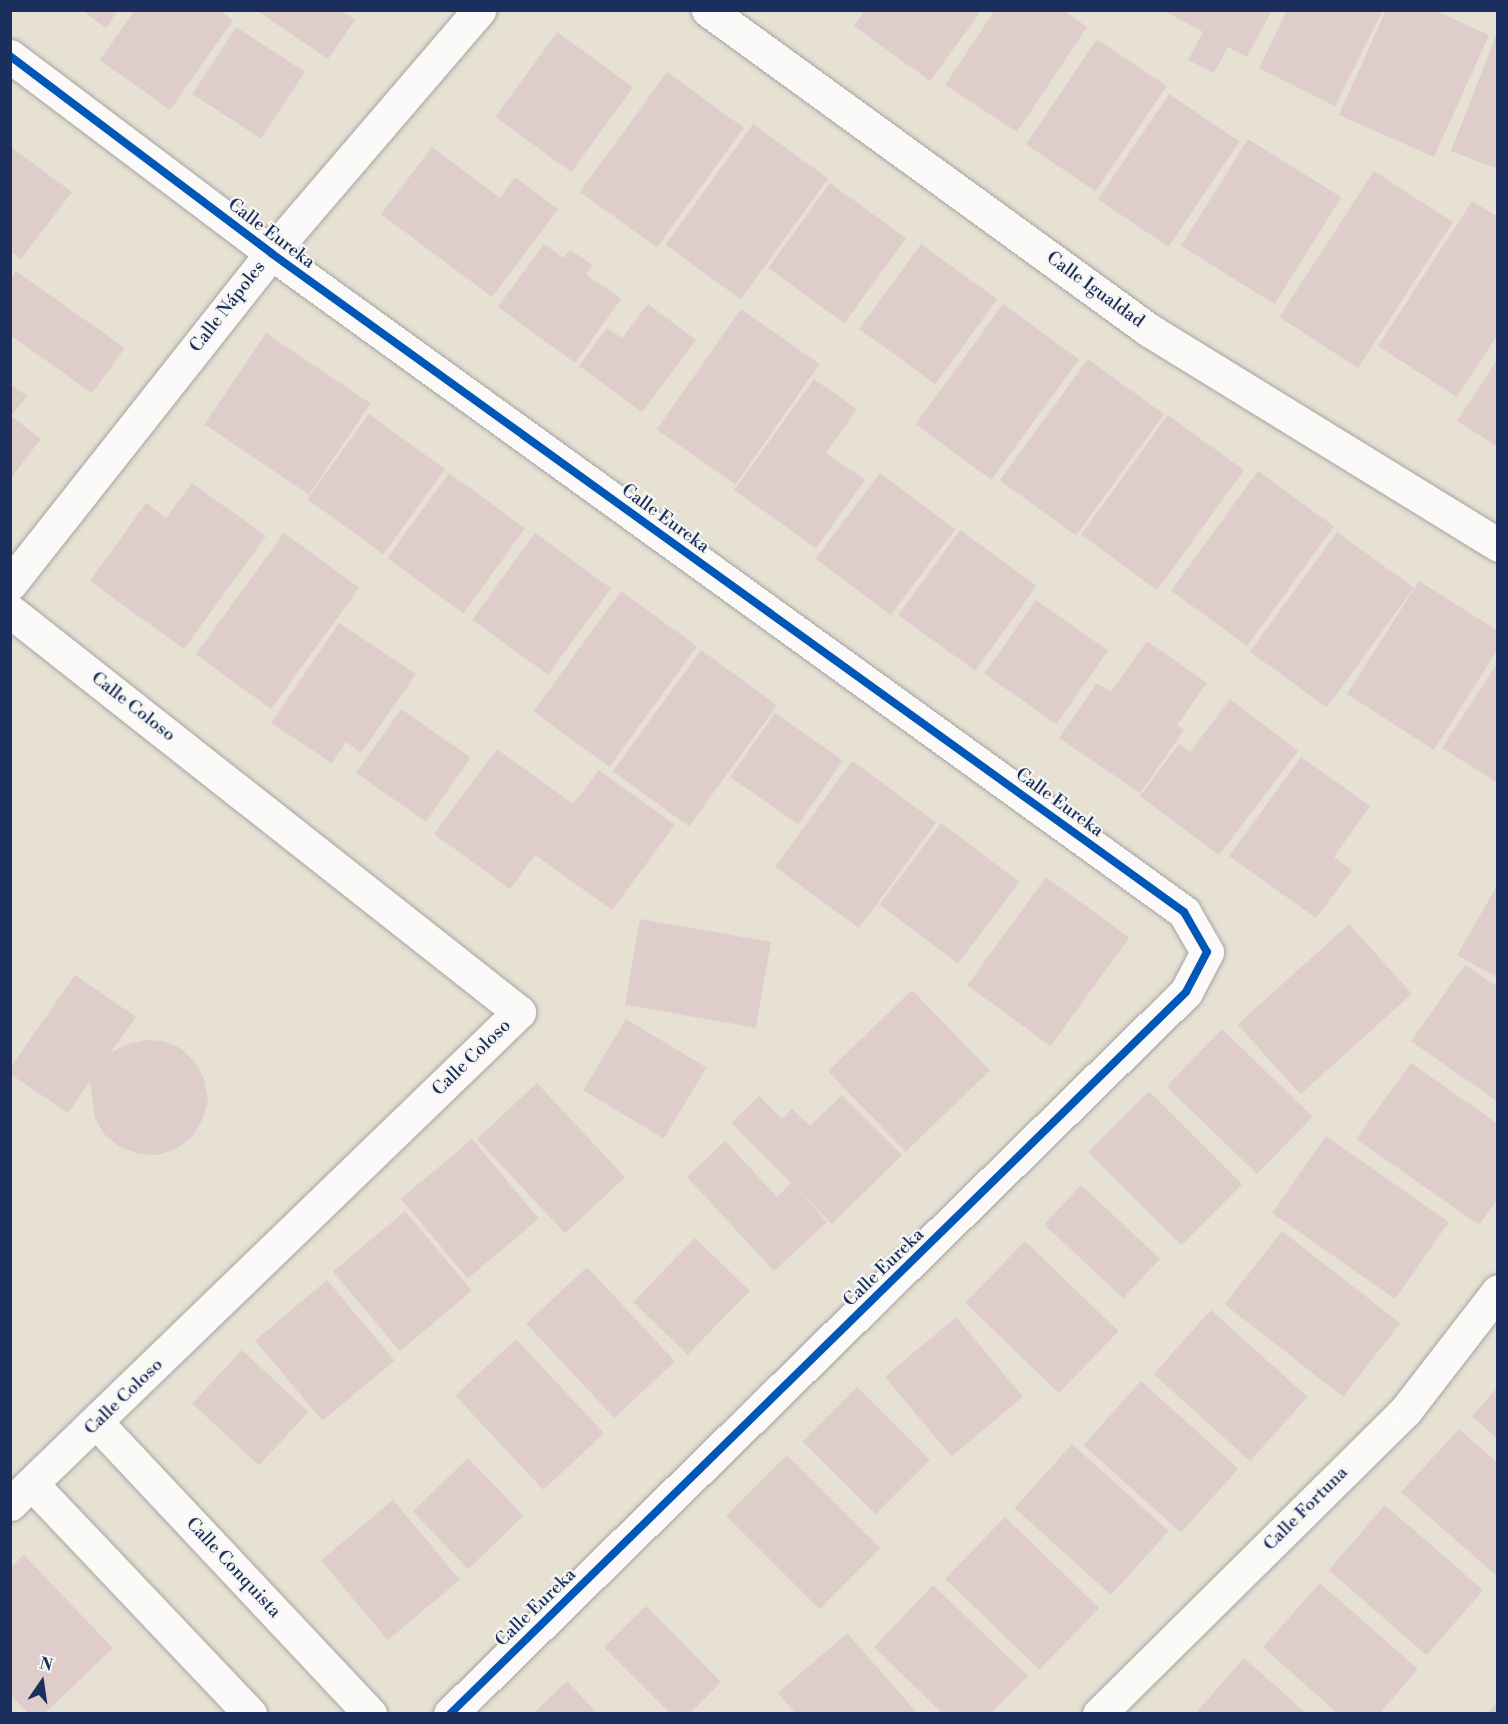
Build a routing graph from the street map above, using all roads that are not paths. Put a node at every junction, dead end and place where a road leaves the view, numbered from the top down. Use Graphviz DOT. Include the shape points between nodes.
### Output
graph roads {
  1 [pos="478,10"];
  2 [pos="708,10"];
  3 [pos="10,56"];
  4 [pos="271,252"];
  5 [pos="1497,545"];
  6 [pos="10,584"];
  7 [pos="10,611"];
  8 [pos="1497,1291"];
  9 [pos="97,1423"];
  10 [pos="21,1494"];
  11 [pos="250,1713"];
  12 [pos="370,1713"];
  13 [pos="450,1713"];
  14 [pos="1099,1713"];
  1 -- 4 [label="street, Calle Nápoles"];
  2 -- 5 [label="street, Calle Igualdad" via="1149,330"];
  3 -- 4 [label="street, Calle Eureka"];
  4 -- 6 [label="street, Calle Nápoles"];
  4 -- 13 [label="street, Calle Eureka" via="1184,912 1207,952 1186,992"];
  7 -- 9 [label="street, Calle Coloso" via="519,1012"];
  8 -- 14 [label="street, Calle Fortuna" via="1406,1410"];
  9 -- 10 [label="street, Calle Coloso"];
  9 -- 12 [label="street, Calle Conquista"];
  10 -- 11 [label="street"];
}
